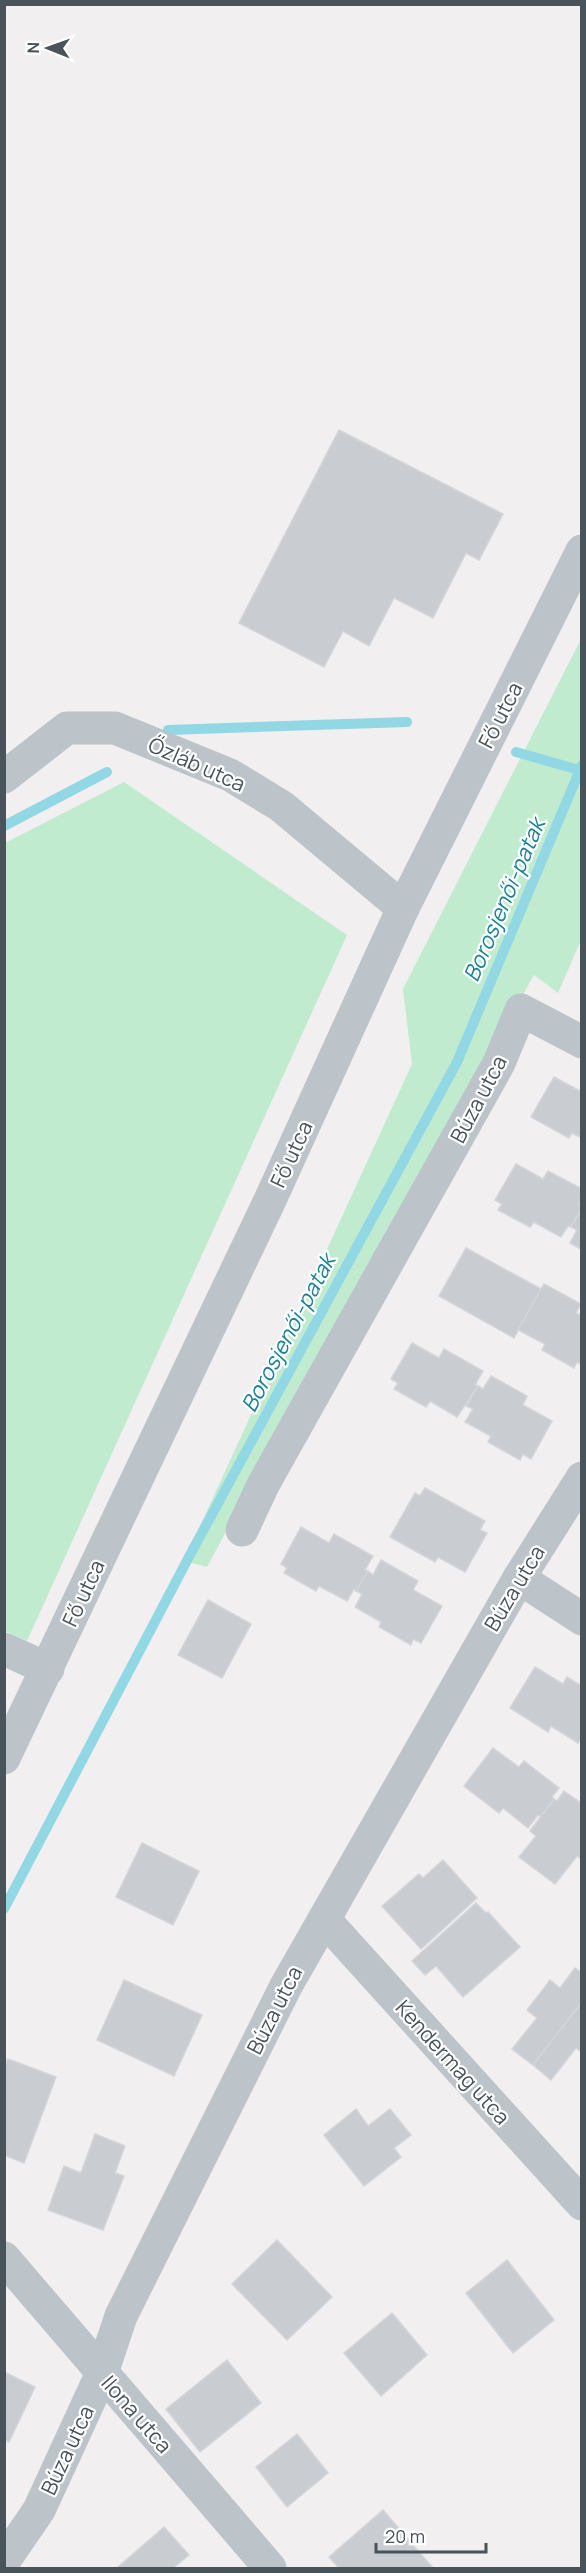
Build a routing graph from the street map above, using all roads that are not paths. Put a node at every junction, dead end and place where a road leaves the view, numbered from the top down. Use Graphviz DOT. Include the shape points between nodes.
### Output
graph roads {
  1 [pos="582,551"];
  2 [pos="4,777"];
  3 [pos="404,908"];
  4 [pos="582,1042"];
  5 [pos="582,1478"];
  6 [pos="242,1530"];
  7 [pos="519,1578"];
  8 [pos="582,1619"];
  9 [pos="4,1649"];
  10 [pos="48,1669"];
  11 [pos="4,1758"];
  12 [pos="324,1919"];
  13 [pos="582,2204"];
  14 [pos="4,2258"];
  15 [pos="102,2373"];
  16 [pos="4,2561"];
  17 [pos="270,2568"];
  1 -- 3 [label="street, Fő utca"];
  2 -- 3 [label="street, Őzláb utca" via="68,728 116,728 230,775 281,806"];
  3 -- 10 [label="street, Fő utca"];
  4 -- 6 [label="street, Búza utca" via="521,1010 499,1063 269,1474"];
  5 -- 7 [label="street, Búza utca"];
  7 -- 8 [label="street"];
  7 -- 12 [label="street, Búza utca"];
  9 -- 10 [label="street"];
  10 -- 11 [label="street, Fő utca"];
  12 -- 13 [label="street, Kendermag utca"];
  12 -- 15 [label="street, Búza utca" via="286,1986 121,2316"];
  14 -- 15 [label="street, Ilona utca"];
  15 -- 16 [label="street, Búza utca" via="39,2510"];
  15 -- 17 [label="street, Ilona utca"];
}
